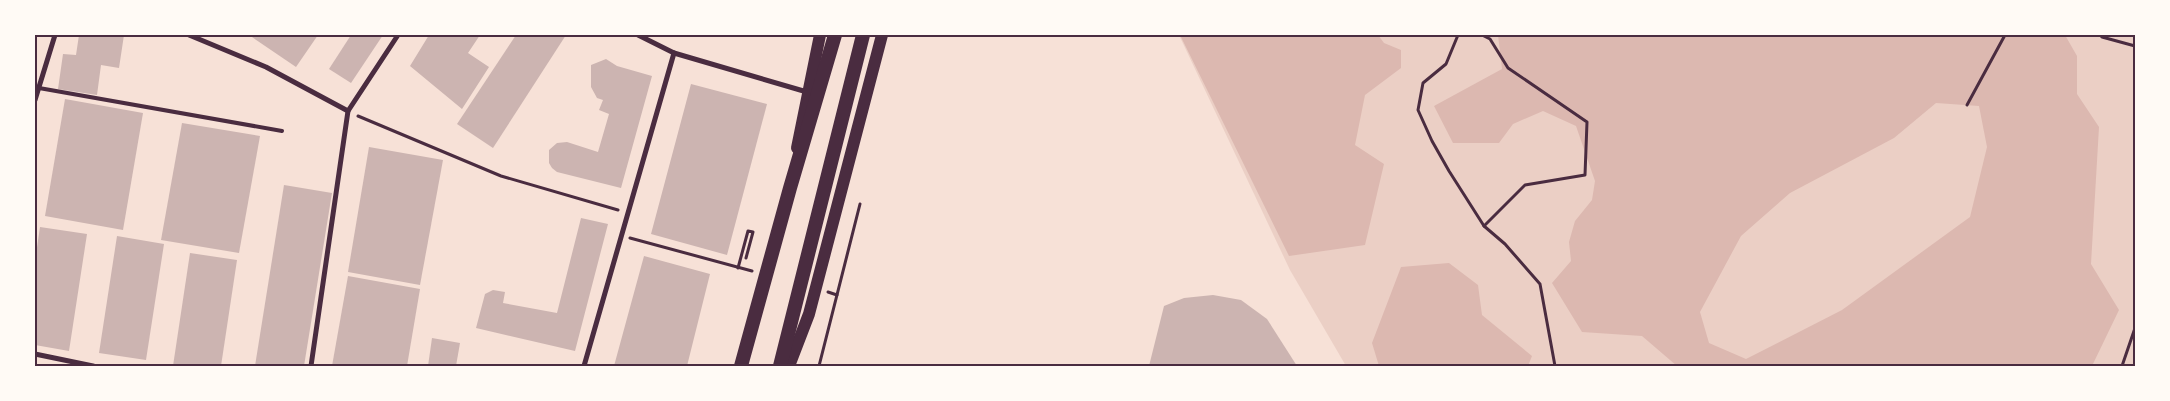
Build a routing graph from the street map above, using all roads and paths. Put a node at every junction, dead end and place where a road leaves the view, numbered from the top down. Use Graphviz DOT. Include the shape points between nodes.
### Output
graph roads {
  1 [pos="55,35"];
  2 [pos="188,35"];
  3 [pos="398,35"];
  4 [pos="638,35"];
  5 [pos="820,35"];
  6 [pos="835,35"];
  7 [pos="863,35"];
  8 [pos="882,35"];
  9 [pos="1458,35"];
  10 [pos="1482,35"];
  11 [pos="2005,35"];
  12 [pos="2100,35"];
  13 [pos="2135,46"];
  14 [pos="674,53"];
  15 [pos="39,88"];
  16 [pos="808,92"];
  17 [pos="35,100"];
  18 [pos="1967,105"];
  19 [pos="348,111"];
  20 [pos="282,131"];
  21 [pos="790,188"];
  22 [pos="860,204"];
  23 [pos="628,213"];
  24 [pos="1484,226"];
  25 [pos="621,236"];
  26 [pos="746,258"];
  27 [pos="2135,328"];
  28 [pos="35,354"];
  29 [pos="93,366"];
  30 [pos="311,366"];
  31 [pos="584,366"];
  32 [pos="741,366"];
  33 [pos="780,366"];
  34 [pos="789,366"];
  35 [pos="819,366"];
  36 [pos="1555,366"];
  37 [pos="2122,366"];
  1 -- 15 [label="street"];
  2 -- 19 [label="street" via="266,67"];
  3 -- 19 [label="street"];
  4 -- 14 [label="street"];
  5 -- 16 [label="main road"];
  6 -- 21 [label="highway"];
  7 -- 33 [label="highway"];
  8 -- 34 [label="main road" via="809,314"];
  9 -- 24 [label="path" via="1446,64 1423,83 1418,110 1449,171"];
  10 -- 24 [label="path" via="1490,39 1508,68 1586,122 1585,175 1525,186"];
  11 -- 18 [label="path"];
  12 -- 13 [label="path"];
  14 -- 16 [label="street"];
  14 -- 23 [label="street"];
  15 -- 17 [label="street"];
  15 -- 20 [label="lane"];
  16 -- 21 [label="main road"];
  19 -- 23 [label="path" via="501,176"];
  19 -- 30 [label="street"];
  21 -- 32 [label="highway"];
  22 -- 35 [label="path"];
  23 -- 25 [label="street"];
  24 -- 36 [label="path" via="1505,244 1540,284"];
  25 -- 26 [label="path" via="738,268 748,231 753,232"];
  25 -- 31 [label="street"];
  27 -- 37 [label="path"];
  28 -- 29 [label="street"];
}
